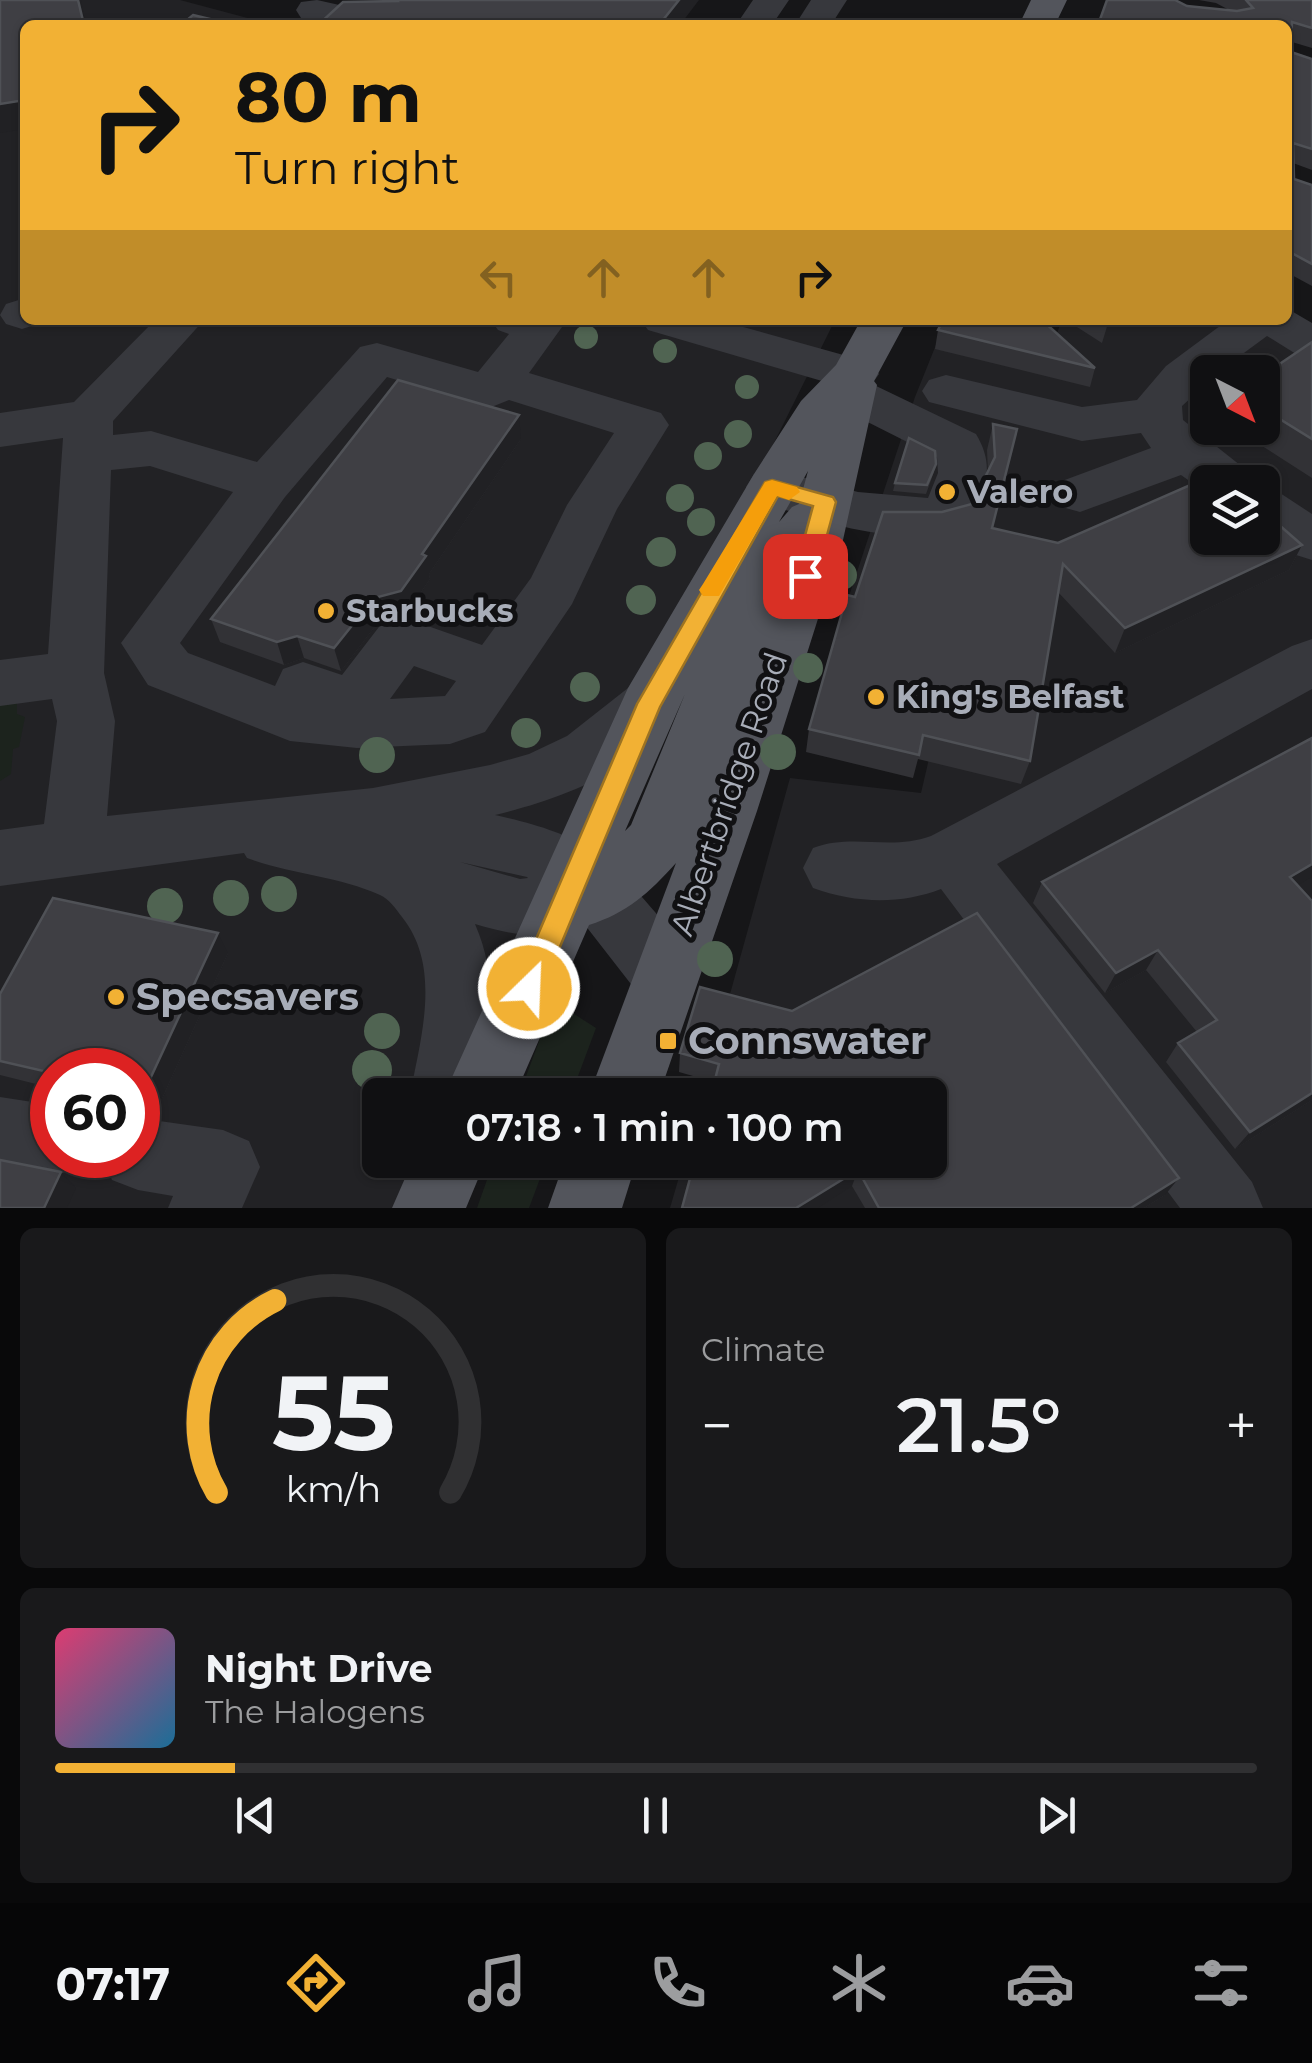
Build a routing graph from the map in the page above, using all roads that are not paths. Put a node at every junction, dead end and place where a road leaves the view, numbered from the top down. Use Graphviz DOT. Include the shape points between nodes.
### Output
graph roads {
  1 [pos="314,10"];
  2 [pos="358,20"];
  3 [pos="178,325"];
  4 [pos="533,325"];
  5 [pos="678,325"];
  6 [pos="881,325"];
  7 [pos="1252,325"];
  8 [pos="1282,325"];
  9 [pos="1312,342"];
  10 [pos="498,380"];
  11 [pos="849,386"];
  12 [pos="946,391"];
  13 [pos="1156,414"];
  14 [pos="0,430"];
  15 [pos="87,436"];
  16 [pos="1204,465"];
  17 [pos="1190,471"];
  18 [pos="267,484"];
  19 [pos="1080,494"];
  20 [pos="799,495"];
  21 [pos="1280,518"];
  22 [pos="1312,540"];
  23 [pos="158,630"];
  24 [pos="1312,662"];
  25 [pos="75,673"];
  26 [pos="497,673"];
  27 [pos="0,683"];
  28 [pos="649,704"];
  29 [pos="369,814"];
  30 [pos="196,830"];
  31 [pos="73,848"];
  32 [pos="953,856"];
  33 [pos="0,858"];
  34 [pos="836,868"];
  35 [pos="403,872"];
  36 [pos="581,890"];
  37 [pos="665,976"];
  38 [pos="448,1078"];
  39 [pos="488,1078"];
  40 [pos="630,1078"];
  41 [pos="0,1132"];
  42 [pos="30,1137"];
  43 [pos="160,1157"];
  44 [pos="432,1178"];
  45 [pos="442,1178"];
  46 [pos="205,1208"];
  47 [pos="428,1208"];
  48 [pos="1226,1208"];
  1 -- 2 [label="street"];
  3 -- 15 [label="street"];
  4 -- 10 [label="street" via="540,327"];
  5 -- 11 [label="street"];
  6 -- 11 [label="main road, Albertbridge Road"];
  7 -- 13 [label="street" via="1176,383"];
  8 -- 9 [label="street"];
  10 -- 18 [label="street" via="489,392 377,358"];
  10 -- 26 [label="street" via="644,425 593,505 554,589"];
  11 -- 20 [label="main road, Albertbridge Road" via="818,413"];
  11 -- 20 [label="street" via="958,446 967,466 964,483 945,514 929,518"];
  12 -- 13 [label="street" via="1074,423"];
  13 -- 16 [label="street" via="1162,428"];
  14 -- 15 [label="street"];
  15 -- 18 [label="street"];
  15 -- 25 [label="street"];
  17 -- 19 [label="street"];
  18 -- 23 [label="street"];
  20 -- 28 [label="main road, Albertbridge Road"];
  20 -- 36 [label="main road" via="656,841 624,876"];
  20 -- 37 [label="main road, Albertbridge Road" via="817,540"];
  21 -- 22 [label="street"];
  23 -- 26 [label="street" via="343,700 368,689 402,639"];
  23 -- 26 [label="street" via="149,643 168,669 290,717 357,724 450,720 464,715"];
  24 -- 32 [label="street"];
  25 -- 27 [label="street"];
  25 -- 31 [label="street" via="86,721"];
  28 -- 29 [label="street" via="561,768 500,788"];
  28 -- 36 [label="main road, Albertbridge Road" via="610,789"];
  29 -- 30 [label="street"];
  29 -- 36 [label="street" via="541,853"];
  30 -- 31 [label="street"];
  30 -- 35 [label="street" via="298,843"];
  31 -- 33 [label="street"];
  32 -- 34 [label="street" via="908,873"];
  32 -- 48 [label="street"];
  35 -- 36 [label="street" via="520,908"];
  35 -- 38 [label="street" via="447,927 457,957 460,1004"];
  36 -- 37 [label="street"];
  36 -- 39 [label="main road, Albertbridge Road"];
  37 -- 40 [label="main road, Albertbridge Road"];
  41 -- 42 [label="street"];
  43 -- 46 [label="street" via="223,1166"];
  44 -- 47 [label="street"];
  45 -- 47 [label="main road"];
}
